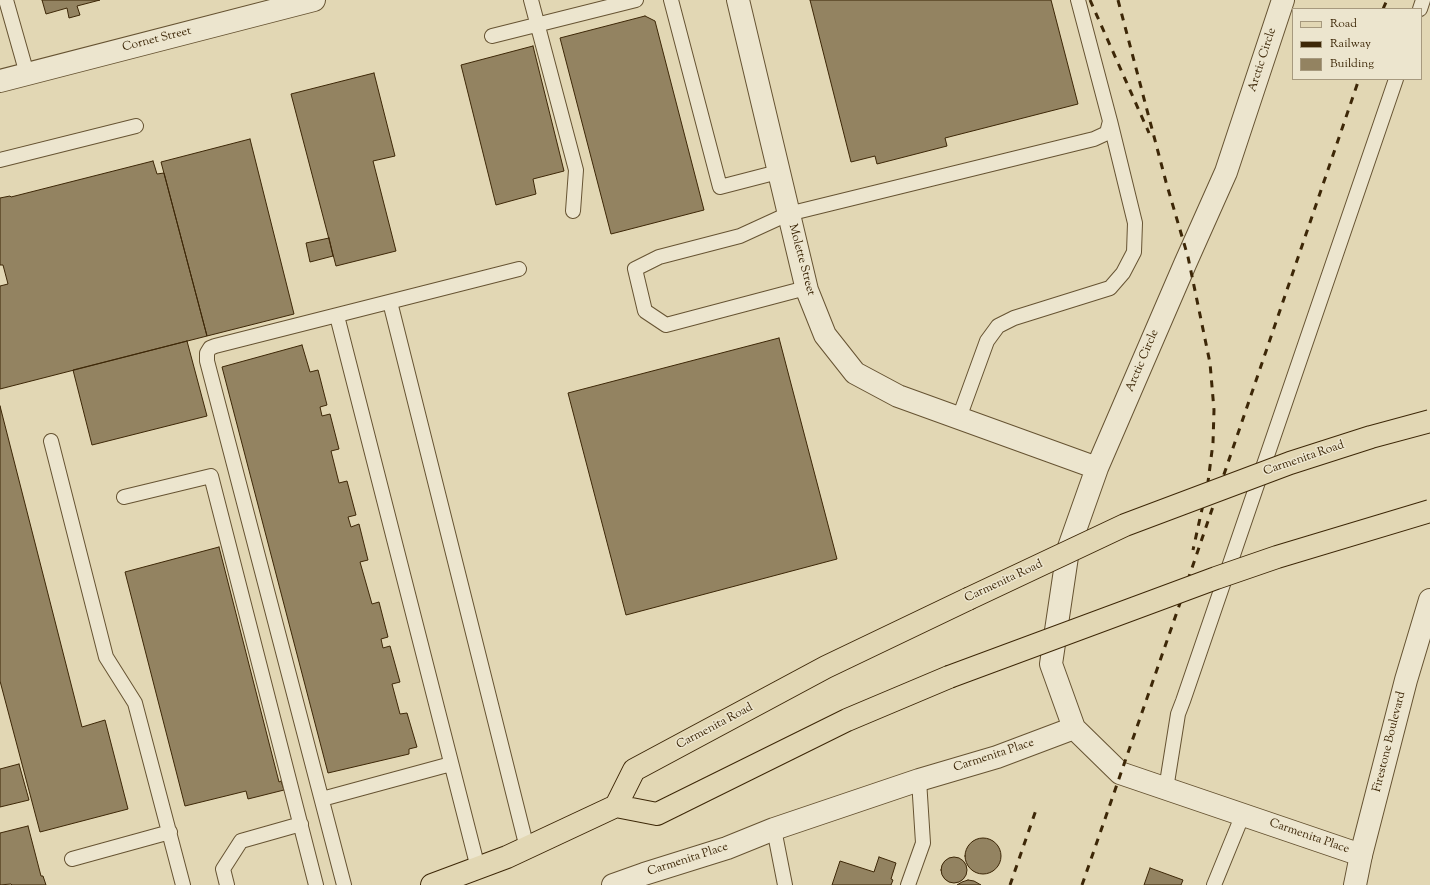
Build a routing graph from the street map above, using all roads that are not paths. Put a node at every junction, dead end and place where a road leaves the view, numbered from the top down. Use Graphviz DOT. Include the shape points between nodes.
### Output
graph roads {
  1 [pos="6,0"];
  2 [pos="314,0"];
  3 [pos="531,0"];
  4 [pos="636,0"];
  5 [pos="671,0"];
  6 [pos="738,0"];
  7 [pos="1078,0"];
  8 [pos="1283,0"];
  9 [pos="274,5"];
  10 [pos="537,25"];
  11 [pos="492,36"];
  12 [pos="27,74"];
  13 [pos="1396,80"];
  14 [pos="0,81"];
  15 [pos="1110,121"];
  16 [pos="136,126"];
  17 [pos="0,160"];
  18 [pos="778,172"];
  19 [pos="573,211"];
  20 [pos="788,214"];
  21 [pos="520,269"];
  22 [pos="806,288"];
  23 [pos="390,302"];
  24 [pos="337,316"];
  25 [pos="959,418"];
  26 [pos="1430,421"];
  27 [pos="51,441"];
  28 [pos="1097,468"];
  29 [pos="124,497"];
  30 [pos="1430,511"];
  31 [pos="1430,600"];
  32 [pos="1074,728"];
  33 [pos="451,764"];
  34 [pos="920,780"];
  35 [pos="1166,789"];
  36 [pos="322,799"];
  37 [pos="616,806"];
  38 [pos="1243,814"];
  39 [pos="301,824"];
  40 [pos="774,829"];
  41 [pos="170,832"];
  42 [pos="527,848"];
  43 [pos="1361,855"];
  44 [pos="72,859"];
  45 [pos="478,868"];
  46 [pos="183,885"];
  47 [pos="227,885"];
  48 [pos="316,885"];
  49 [pos="344,885"];
  50 [pos="432,885"];
  51 [pos="613,885"];
  52 [pos="785,885"];
  53 [pos="908,885"];
  54 [pos="1214,885"];
  55 [pos="1355,885"];
  1 -- 12 [label="lane"];
  2 -- 9 [label="street, Cornet Street"];
  3 -- 10 [label="lane"];
  4 -- 10 [label="lane"];
  5 -- 18 [label="lane" via="720,187"];
  6 -- 18 [label="street, Molette Street"];
  7 -- 15 [label="lane"];
  8 -- 28 [label="street, Arctic Circle" via="1226,172"];
  9 -- 12 [label="street, Cornet Street"];
  10 -- 11 [label="lane"];
  10 -- 19 [label="lane" via="576,170"];
  12 -- 14 [label="street, Cornet Street"];
  13 -- 35 [label="lane" via="1180,708"];
  15 -- 20 [label="lane" via="1107,133 1094,139"];
  15 -- 25 [label="lane" via="1135,223 1134,252 1123,274 1110,288 1014,318 998,326 987,341"];
  16 -- 17 [label="lane"];
  18 -- 20 [label="street, Molette Street"];
  20 -- 22 [label="street, Molette Street"];
  20 -- 22 [label="lane" via="740,236 659,257 635,269 645,311 666,326"];
  21 -- 23 [label="lane"];
  22 -- 25 [label="street, Molette Street" via="825,334 855,373 898,396"];
  23 -- 24 [label="lane"];
  23 -- 42 [label="lane"];
  24 -- 33 [label="lane"];
  24 -- 36 [label="lane" via="215,346 206,355"];
  25 -- 28 [label="street, Molette Street"];
  26 -- 37 [label="main road, Carmenita Road, bridge" via="1290,463 1125,526 968,599 826,667 634,770"];
  27 -- 41 [label="lane" via="106,656 135,703"];
  28 -- 32 [label="street, Arctic Circle" via="1068,550 1051,664"];
  29 -- 39 [label="lane" via="211,476"];
  30 -- 37 [label="main road, bridge" via="1276,557 949,677 847,720 657,814"];
  31 -- 43 [label="street, Firestone Boulevard" via="1406,680"];
  32 -- 34 [label="street, Carmenita Place" via="997,757"];
  32 -- 35 [label="street, Carmenita Place" via="1120,773"];
  33 -- 36 [label="lane"];
  33 -- 45 [label="lane"];
  34 -- 40 [label="street, Carmenita Place"];
  34 -- 53 [label="lane" via="923,843"];
  35 -- 38 [label="street, Carmenita Place"];
  36 -- 49 [label="lane"];
  37 -- 42 [label="main road"];
  38 -- 43 [label="street, Carmenita Place"];
  38 -- 54 [label="lane"];
  39 -- 47 [label="lane" via="241,841 223,869"];
  39 -- 48 [label="lane"];
  40 -- 51 [label="street, Carmenita Place" via="727,848"];
  40 -- 52 [label="lane"];
  41 -- 44 [label="lane"];
  41 -- 46 [label="lane"];
  42 -- 45 [label="main road"];
  43 -- 55 [label="street, Firestone Boulevard"];
  45 -- 50 [label="main road"];
}
